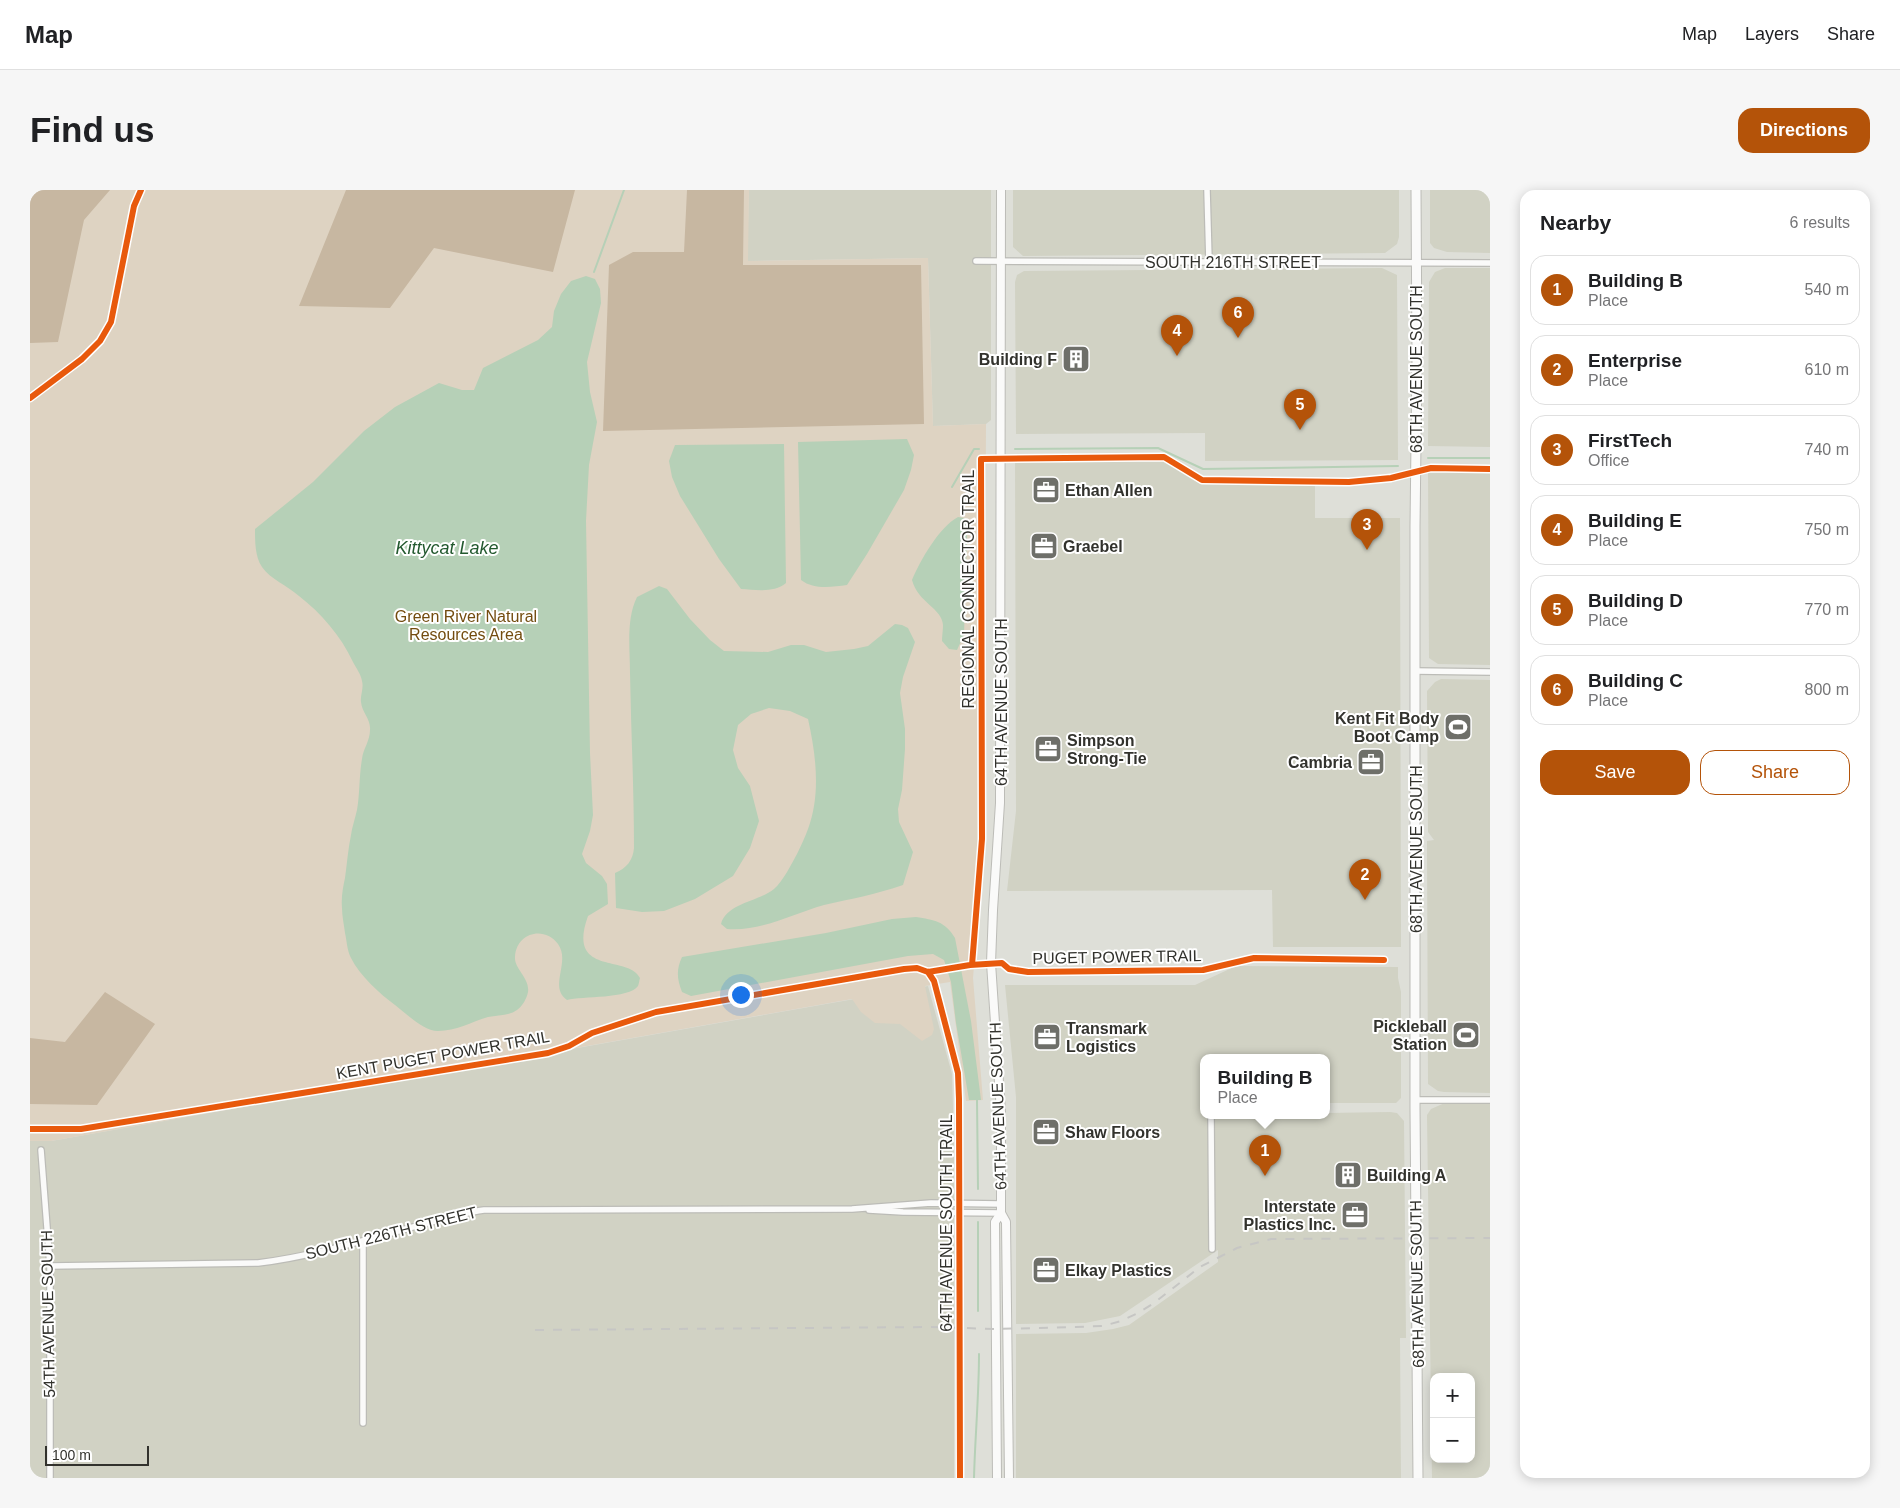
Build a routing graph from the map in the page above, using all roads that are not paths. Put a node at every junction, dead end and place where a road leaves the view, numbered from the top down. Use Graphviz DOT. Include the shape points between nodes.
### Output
graph roads {
  1 [pos="1001,190"];
  2 [pos="1208,190"];
  3 [pos="1416,190"];
  4 [pos="976,261"];
  5 [pos="1002,262"];
  6 [pos="1209,262"];
  7 [pos="1416,263"];
  8 [pos="1490,263"];
  9 [pos="1416,671"];
  10 [pos="1490,672"];
  11 [pos="1415,1100"];
  12 [pos="1490,1100"];
  13 [pos="1211,1119"];
  14 [pos="41,1150"];
  15 [pos="1001,1204"];
  16 [pos="852,1209"];
  17 [pos="1001,1213"];
  18 [pos="363,1241"];
  19 [pos="1212,1249"];
  20 [pos="50,1266"];
  21 [pos="362,1423"];
  22 [pos="50,1478"];
  23 [pos="997,1478"];
  24 [pos="1009,1478"];
  25 [pos="1418,1478"];
  1 -- 5 [label="street, 64TH AVENUE SOUTH"];
  2 -- 6 [label="street"];
  3 -- 7 [label="main road, 68TH AVENUE SOUTH"];
  4 -- 5 [label="street, SOUTH 216TH STREET"];
  5 -- 6 [label="street, SOUTH 216TH STREET"];
  5 -- 15 [label="street, 64TH AVENUE SOUTH" via="1000,804 992,964 1001,1112"];
  6 -- 7 [label="street, SOUTH 216TH STREET"];
  7 -- 8 [label="street, SOUTH 216TH STREET"];
  7 -- 9 [label="main road, 68TH AVENUE SOUTH"];
  9 -- 10 [label="street"];
  9 -- 11 [label="main road, 68TH AVENUE SOUTH"];
  11 -- 12 [label="street"];
  11 -- 25 [label="main road, 68TH AVENUE SOUTH"];
  13 -- 19 [label="street"];
  14 -- 20 [label="street, 54TH AVENUE SOUTH"];
  15 -- 16 [label="street, SOUTH 226TH STREET" via="931,1203"];
  15 -- 17 [label="street, 64TH AVENUE SOUTH"];
  16 -- 17 [label="street, SOUTH 226TH STREET"];
  16 -- 18 [label="street, SOUTH 226TH STREET" via="484,1210 465,1212"];
  17 -- 23 [label="street, 64TH AVENUE SOUTH" via="995,1222"];
  17 -- 24 [label="street, 64TH AVENUE SOUTH" via="1006,1222"];
  18 -- 20 [label="street, SOUTH 226TH STREET" via="286,1260 258,1263"];
  18 -- 21 [label="street"];
  20 -- 22 [label="street, 54TH AVENUE SOUTH"];
}
